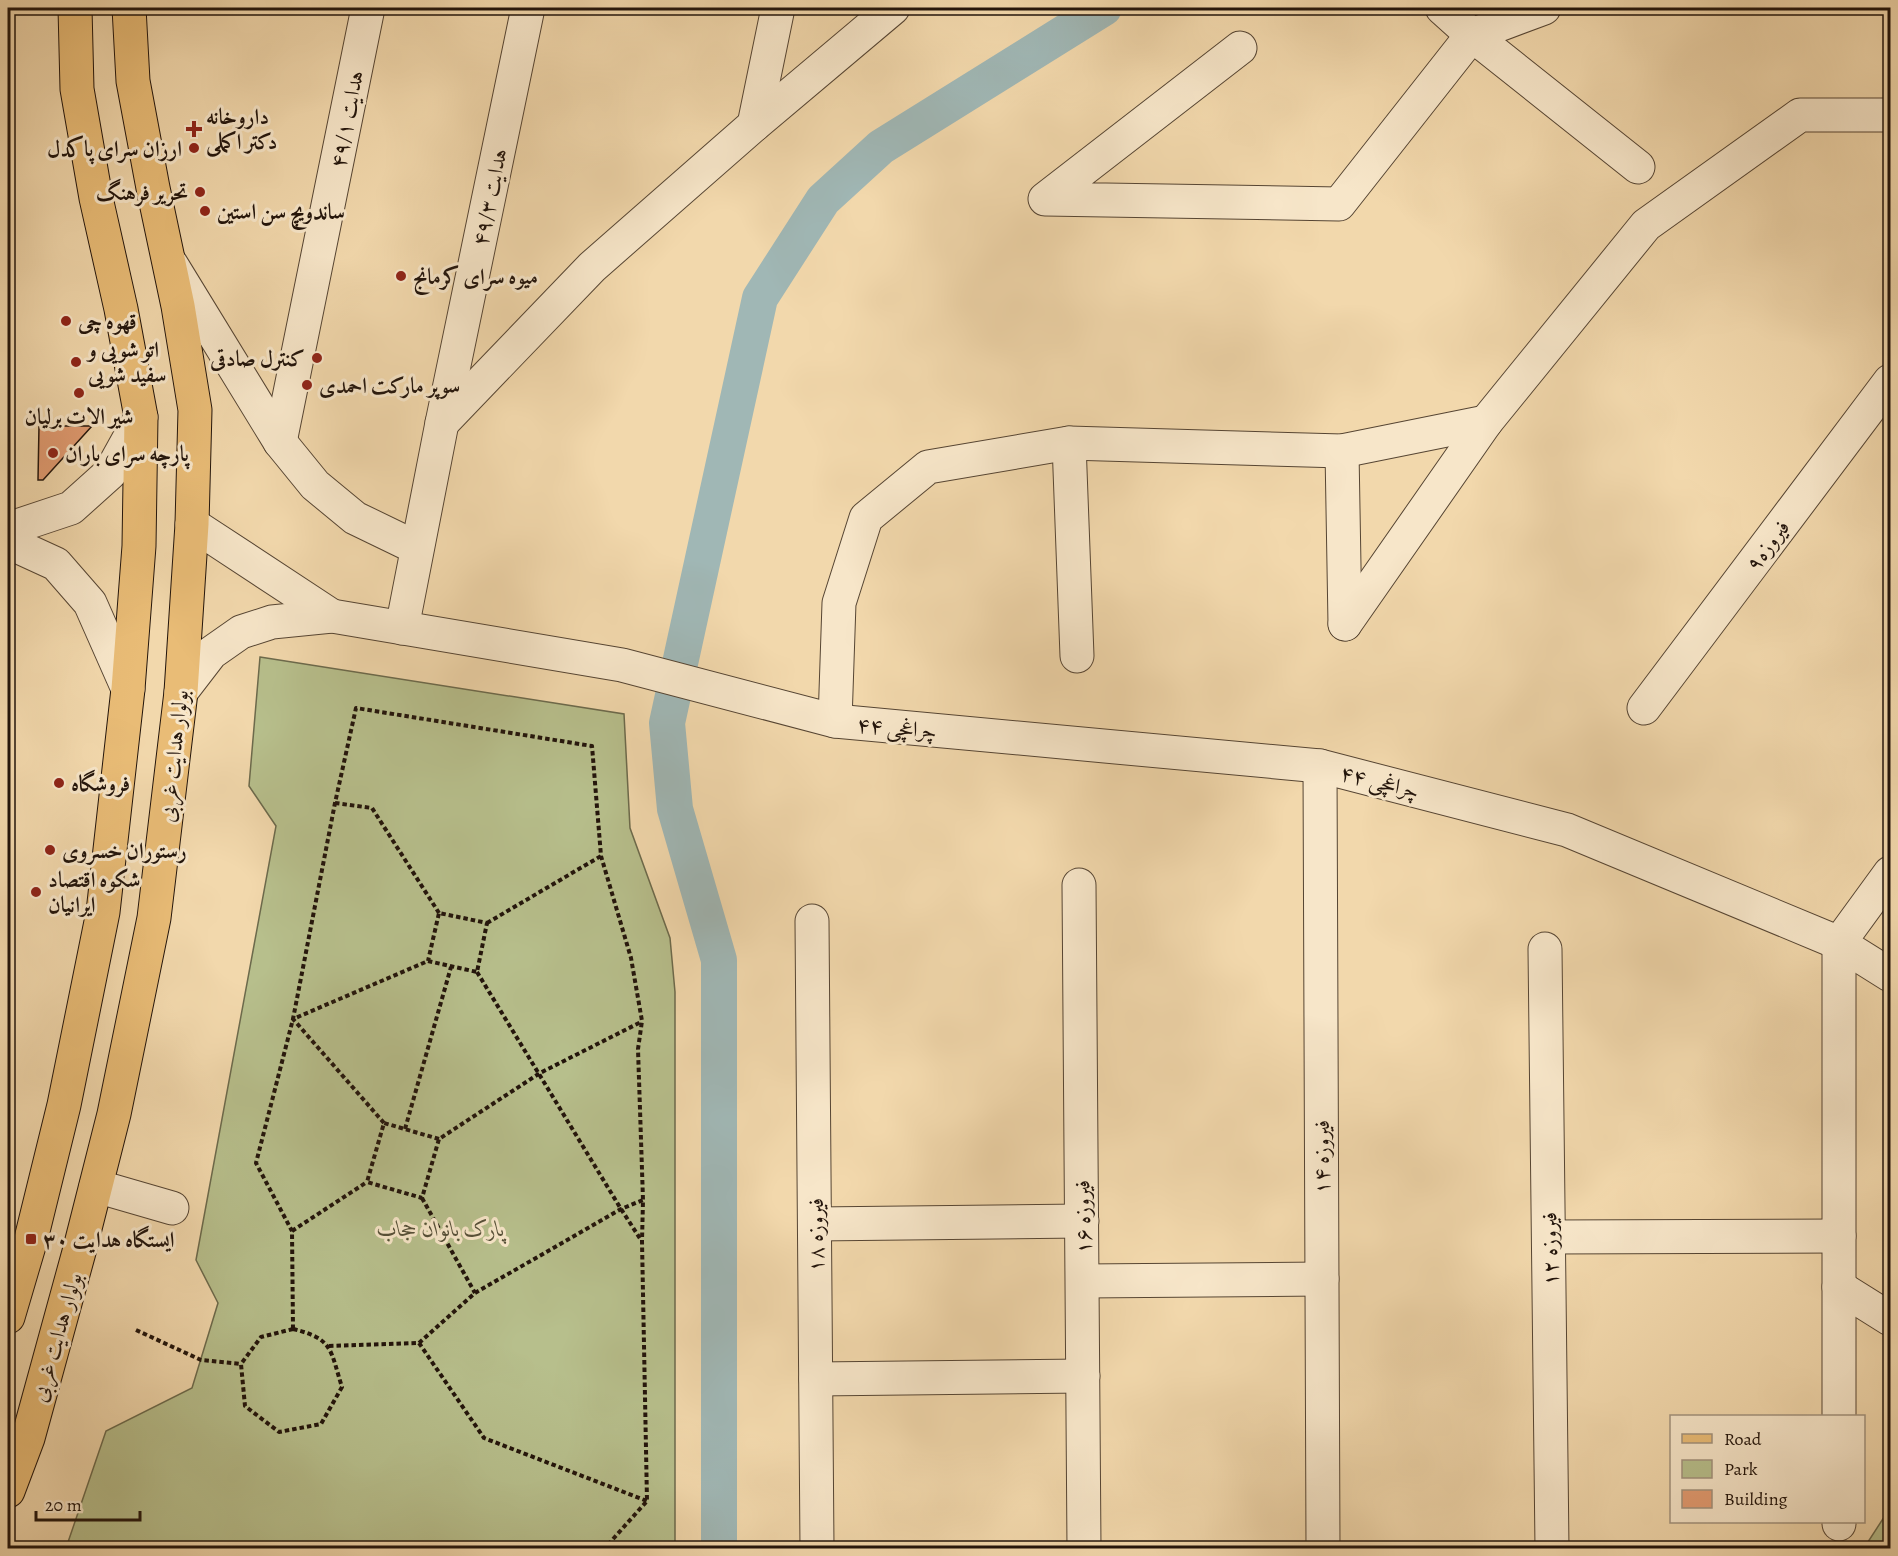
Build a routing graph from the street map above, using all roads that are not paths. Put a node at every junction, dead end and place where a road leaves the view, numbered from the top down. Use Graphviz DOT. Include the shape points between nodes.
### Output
graph roads {
  1 [pos="75,8"];
  2 [pos="129,8"];
  3 [pos="368,8"];
  4 [pos="528,8"];
  5 [pos="778,8"];
  6 [pos="893,8"];
  7 [pos="1442,8"];
  8 [pos="1544,8"];
  9 [pos="1472,34"];
  10 [pos="1240,48"];
  11 [pos="1890,115"];
  12 [pos="754,124"];
  13 [pos="1638,167"];
  14 [pos="168,259"];
  15 [pos="1890,381"];
  16 [pos="141,417"];
  17 [pos="1486,422"];
  18 [pos="442,423"];
  19 [pos="280,442"];
  20 [pos="1069,443"];
  21 [pos="1341,451"];
  22 [pos="192,524"];
  23 [pos="8,529"];
  24 [pos="8,543"];
  25 [pos="417,548"];
  26 [pos="332,616"];
  27 [pos="402,628"];
  28 [pos="1077,657"];
  29 [pos="128,689"];
  30 [pos="181,692"];
  31 [pos="1644,708"];
  32 [pos="835,721"];
  33 [pos="1320,766"];
  34 [pos="1890,873"];
  35 [pos="1079,885"];
  36 [pos="812,921"];
  37 [pos="1839,943"];
  38 [pos="1545,949"];
  39 [pos="1890,975"];
  40 [pos="96,1186"];
  41 [pos="172,1208"];
  42 [pos="1082,1221"];
  43 [pos="815,1224"];
  44 [pos="1839,1236"];
  45 [pos="1549,1237"];
  46 [pos="1322,1279"];
  47 [pos="1083,1281"];
  48 [pos="1839,1287"];
  49 [pos="8,1317"];
  50 [pos="1890,1318"];
  51 [pos="1083,1376"];
  52 [pos="816,1379"];
  53 [pos="1839,1415"];
  54 [pos="8,1491"];
  55 [pos="817,1548"];
  56 [pos="1084,1548"];
  57 [pos="1323,1548"];
  58 [pos="1552,1548"];
  1 -- 16 [label="main road" via="77,89"];
  2 -- 14 [label="main road, بولوار هدایت غربی" via="132,81"];
  3 -- 19 [label="street, هدایت ۴۹/۱"];
  4 -- 18 [label="street, هدایت ۴۹/۳"];
  5 -- 12 [label="street"];
  6 -- 12 [label="street"];
  7 -- 9 [label="street"];
  8 -- 9 [label="street"];
  9 -- 10 [label="street" via="1339,204 1045,199"];
  9 -- 13 [label="street"];
  11 -- 17 [label="street" via="1800,115 1646,225"];
  12 -- 18 [label="street" via="592,267"];
  14 -- 19 [label="street"];
  14 -- 22 [label="main road, بولوار هدایت غربی" via="195,410"];
  15 -- 31 [label="street, فیروزه۹"];
  16 -- 23 [label="street" via="110,473 71,508"];
  16 -- 29 [label="main road" via="139,546"];
  17 -- 21 [label="street"];
  17 -- 21 [label="street" via="1345,624"];
  18 -- 25 [label="street, هدایت ۴۹/۳"];
  19 -- 25 [label="street" via="315,485 355,518"];
  20 -- 21 [label="street"];
  20 -- 28 [label="street"];
  20 -- 32 [label="street" via="928,467 866,518 839,603"];
  22 -- 26 [label="street"];
  22 -- 30 [label="main road, بولوار هدایت غربی"];
  24 -- 29 [label="street" via="56,564 90,603"];
  25 -- 27 [label="street, هدایت ۴۹/۳"];
  26 -- 27 [label="street, چراغچی ۴۴"];
  26 -- 30 [label="street" via="272,622 241,633 211,653"];
  27 -- 32 [label="street, چراغچی ۴۴" via="622,665"];
  29 -- 49 [label="main road" via="103,912 64,1105"];
  30 -- 40 [label="main road, بولوار هدایت غربی" via="154,918"];
  32 -- 33 [label="street, چراغچی ۴۴"];
  33 -- 37 [label="street, چراغچی ۴۴" via="1567,830"];
  33 -- 46 [label="street, فیروزه ۱۴"];
  34 -- 37 [label="street"];
  35 -- 42 [label="street, فیروزه ۱۶"];
  36 -- 43 [label="street, فیروزه ۱۸"];
  37 -- 39 [label="street, چراغچی ۴۴"];
  37 -- 44 [label="street"];
  38 -- 45 [label="street, فیروزه ۱۲"];
  40 -- 41 [label="street"];
  40 -- 54 [label="main road, بولوار هدایت غربی" via="31,1427"];
  42 -- 43 [label="street"];
  42 -- 47 [label="street, فیروزه ۱۶"];
  43 -- 52 [label="street, فیروزه ۱۸"];
  44 -- 45 [label="street"];
  44 -- 48 [label="street"];
  45 -- 58 [label="street, فیروزه ۱۲"];
  46 -- 47 [label="street"];
  46 -- 57 [label="street, فیروزه ۱۴"];
  47 -- 51 [label="street, فیروزه ۱۶"];
  48 -- 50 [label="street"];
  48 -- 53 [label="street"];
  51 -- 52 [label="street"];
  51 -- 56 [label="street, فیروزه ۱۶"];
  52 -- 55 [label="street, فیروزه ۱۸"];
}
